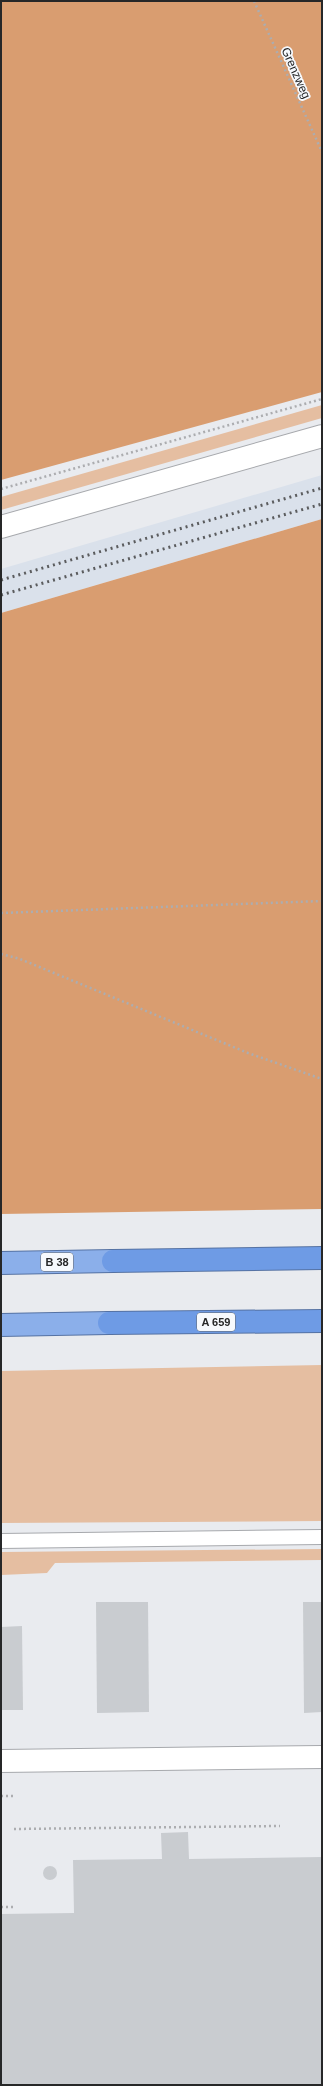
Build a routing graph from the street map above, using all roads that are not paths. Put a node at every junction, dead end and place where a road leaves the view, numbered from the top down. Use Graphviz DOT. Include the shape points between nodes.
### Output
graph roads {
  1 [pos="322,436"];
  2 [pos="1,527"];
  3 [pos="322,1258"];
  4 [pos="1,1263"];
  5 [pos="322,1320"];
  6 [pos="1,1325"];
  7 [pos="322,1536"];
  8 [pos="1,1541"];
  9 [pos="322,1757"];
  10 [pos="1,1761"];
  1 -- 2 [label="main road"];
  3 -- 4 [label="highway, B 38"];
  5 -- 6 [label="highway, A 659"];
  7 -- 8 [label="lane"];
  9 -- 10 [label="main road"];
}
